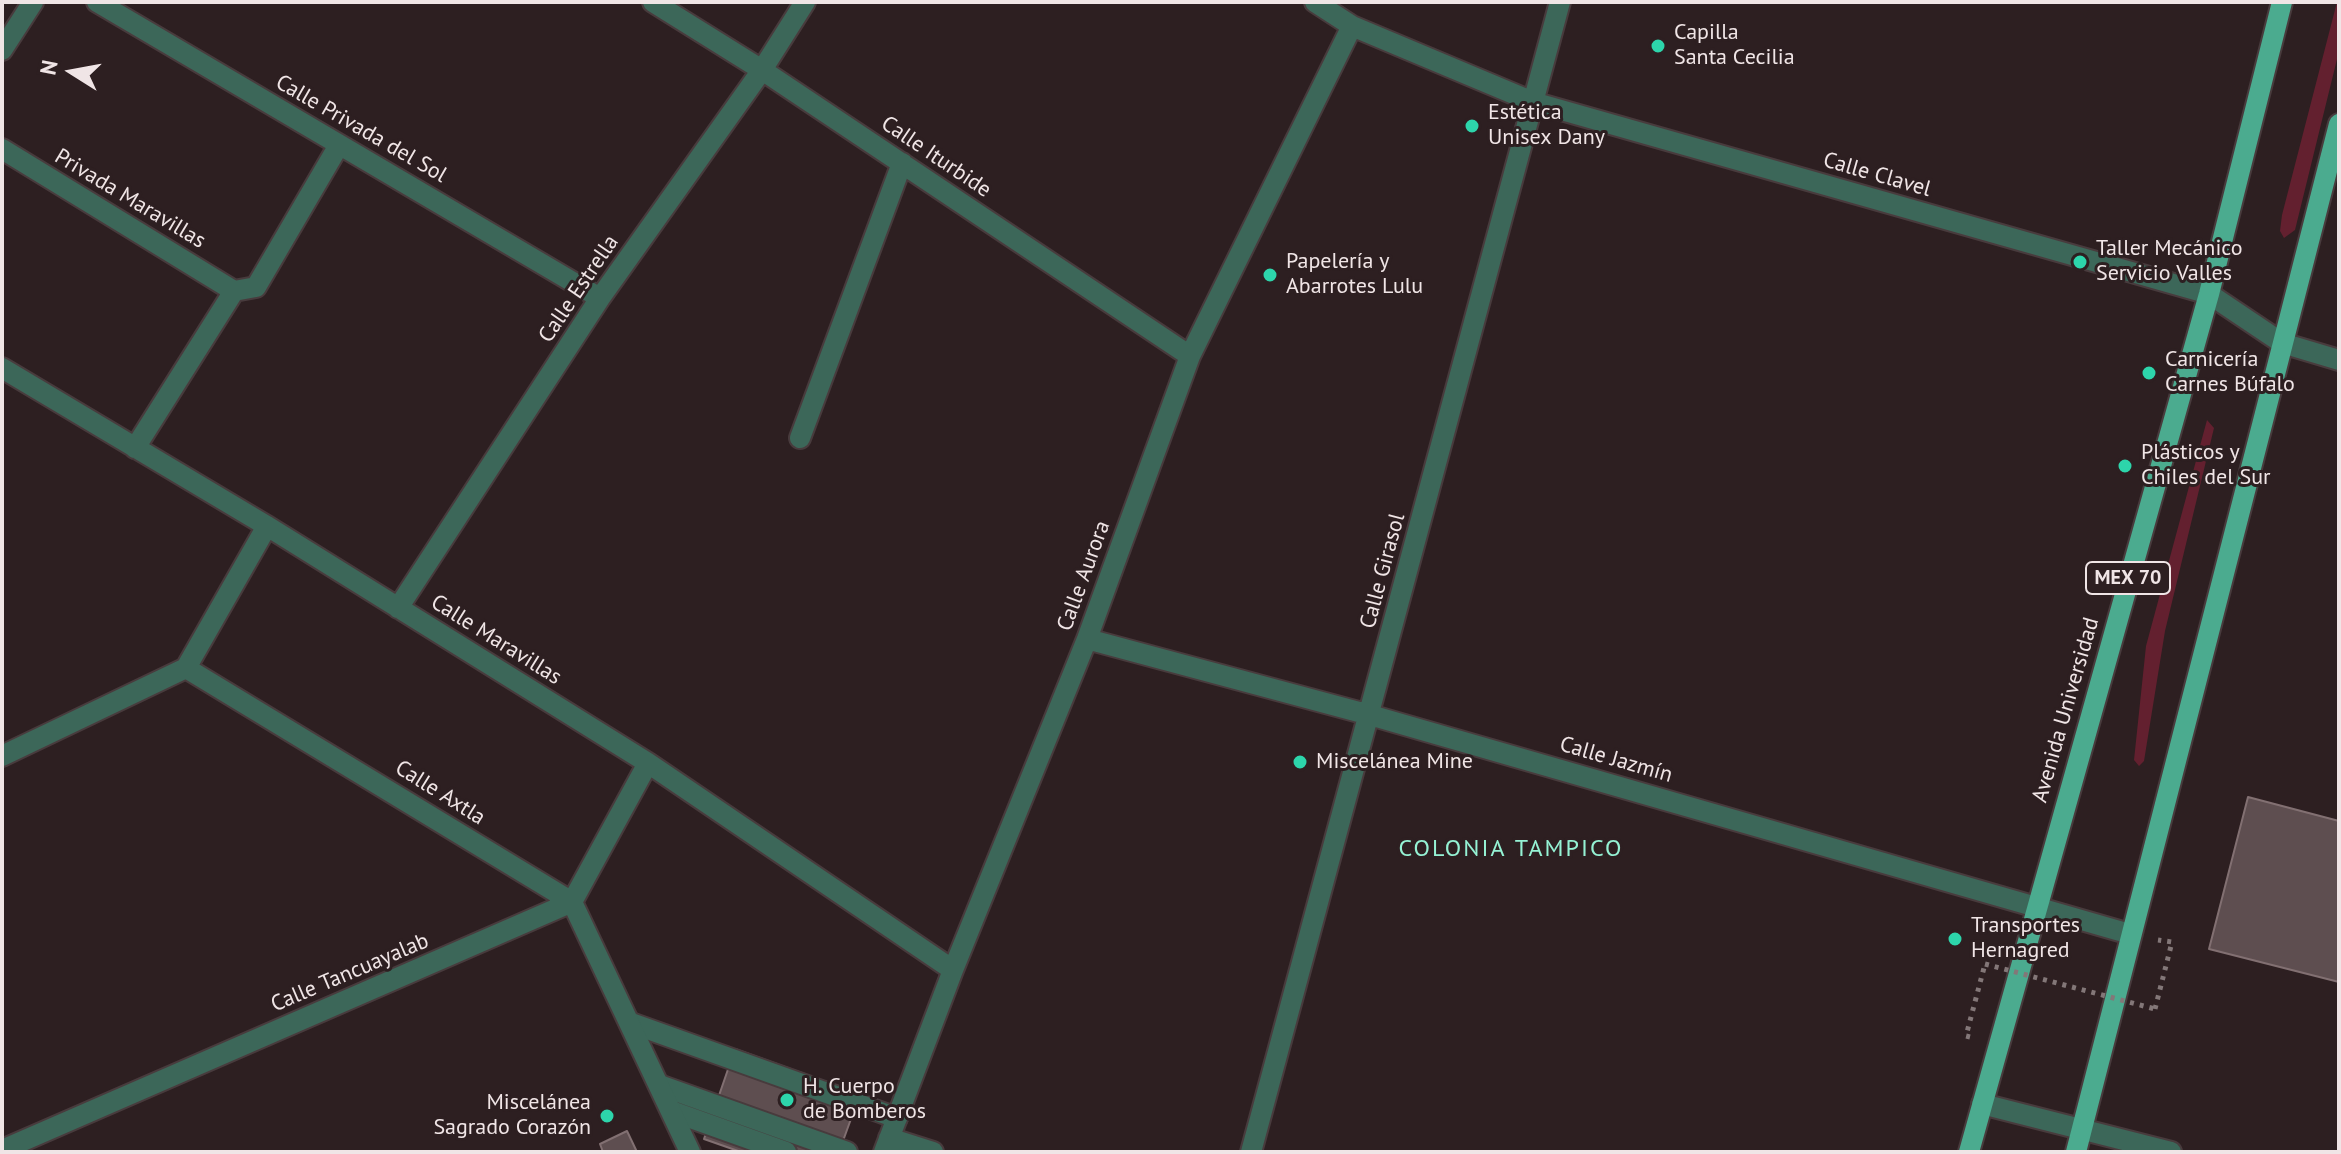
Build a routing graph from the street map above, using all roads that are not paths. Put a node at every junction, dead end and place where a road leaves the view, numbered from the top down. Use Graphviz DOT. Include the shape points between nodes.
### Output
graph roads {
  1 [pos="33,2"];
  2 [pos="97,2"];
  3 [pos="653,2"];
  4 [pos="805,2"];
  5 [pos="1315,2"];
  6 [pos="1560,2"];
  7 [pos="2282,2"];
  8 [pos="1352,26"];
  9 [pos="2,50"];
  10 [pos="762,70"];
  11 [pos="1533,102"];
  12 [pos="2339,124"];
  13 [pos="339,145"];
  14 [pos="2,149"];
  15 [pos="902,163"];
  16 [pos="234,291"];
  17 [pos="2209,294"];
  18 [pos="600,298"];
  19 [pos="2282,343"];
  20 [pos="1190,356"];
  21 [pos="2339,360"];
  22 [pos="2,368"];
  23 [pos="800,438"];
  24 [pos="135,448"];
  25 [pos="267,526"];
  26 [pos="398,608"];
  27 [pos="1087,639"];
  28 [pos="186,668"];
  29 [pos="1370,715"];
  30 [pos="2,756"];
  31 [pos="648,763"];
  32 [pos="572,902"];
  33 [pos="2035,904"];
  34 [pos="2130,934"];
  35 [pos="953,970"];
  36 [pos="631,1023"];
  37 [pos="662,1086"];
  38 [pos="1982,1104"];
  39 [pos="674,1112"];
  40 [pos="897,1118"];
  41 [pos="2081,1128"];
  42 [pos="887,1145"];
  43 [pos="2,1150"];
  44 [pos="690,1152"];
  45 [pos="786,1152"];
  46 [pos="847,1152"];
  47 [pos="933,1152"];
  48 [pos="1251,1152"];
  49 [pos="1969,1152"];
  50 [pos="2076,1152"];
  51 [pos="2171,1152"];
  1 -- 9 [label="street"];
  2 -- 13 [label="street, Calle Privada del Sol"];
  3 -- 10 [label="street, Calle Iturbide"];
  4 -- 10 [label="street, Calle Estrella"];
  5 -- 8 [label="street, Calle Clavel"];
  6 -- 11 [label="street, Calle Girasol"];
  7 -- 17 [label="main road, Avenida Universidad / MEX 70"];
  8 -- 11 [label="street, Calle Clavel"];
  8 -- 20 [label="street, Calle Aurora"];
  10 -- 15 [label="street, Calle Iturbide"];
  10 -- 18 [label="street, Calle Estrella"];
  11 -- 17 [label="street, Calle Clavel"];
  11 -- 29 [label="street, Calle Girasol"];
  12 -- 19 [label="main road"];
  13 -- 16 [label="street" via="256,287"];
  13 -- 18 [label="street, Calle Privada del Sol"];
  14 -- 16 [label="street, Privada Maravillas"];
  15 -- 20 [label="street, Calle Iturbide"];
  15 -- 23 [label="street"];
  16 -- 24 [label="street"];
  17 -- 19 [label="street, Calle Clavel"];
  17 -- 33 [label="main road, Avenida Universidad / MEX 70"];
  18 -- 26 [label="street, Calle Estrella"];
  19 -- 21 [label="street, Calle Clavel"];
  19 -- 34 [label="main road"];
  20 -- 27 [label="street, Calle Aurora"];
  22 -- 24 [label="street, Calle Maravillas"];
  24 -- 25 [label="street, Calle Maravillas"];
  25 -- 26 [label="street, Calle Maravillas"];
  25 -- 28 [label="street"];
  26 -- 31 [label="street, Calle Maravillas"];
  27 -- 29 [label="street, Calle Jazmín"];
  27 -- 35 [label="street, Calle Aurora"];
  28 -- 30 [label="street"];
  28 -- 32 [label="street, Calle Axtla"];
  29 -- 33 [label="street, Calle Jazmín"];
  29 -- 48 [label="street, Calle Girasol"];
  31 -- 32 [label="street"];
  31 -- 35 [label="street, Calle Maravillas"];
  32 -- 36 [label="street"];
  32 -- 43 [label="street, Calle Tancuayalab"];
  33 -- 34 [label="street, Calle Jazmín"];
  33 -- 38 [label="main road, Avenida Universidad / MEX 70"];
  34 -- 41 [label="main road"];
  35 -- 40 [label="street, Calle Aurora"];
  36 -- 37 [label="street"];
  36 -- 40 [label="street"];
  37 -- 39 [label="street"];
  37 -- 46 [label="street"];
  38 -- 41 [label="street"];
  38 -- 49 [label="main road, Avenida Universidad / MEX 70"];
  39 -- 44 [label="street"];
  39 -- 45 [label="street"];
  40 -- 42 [label="street, Calle Aurora"];
  41 -- 50 [label="main road"];
  41 -- 51 [label="street"];
  42 -- 47 [label="street"];
}
